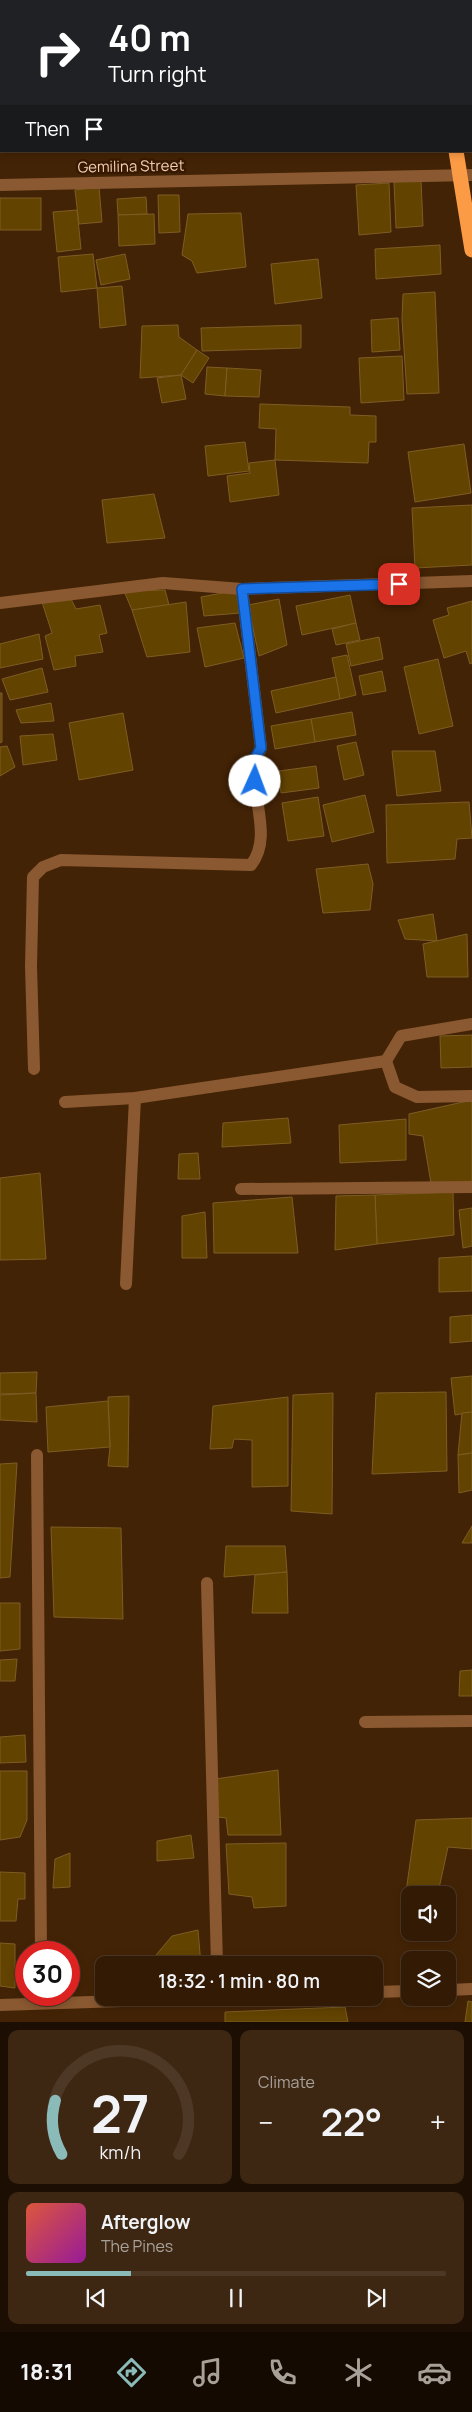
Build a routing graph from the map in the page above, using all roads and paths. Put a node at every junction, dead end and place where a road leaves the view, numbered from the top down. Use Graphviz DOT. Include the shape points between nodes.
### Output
graph roads {
  1 [pos="456,152"];
  2 [pos="466,175"];
  3 [pos="0,185"];
  4 [pos="472,250"];
  5 [pos="472,581"];
  6 [pos="242,589"];
  7 [pos="0,603"];
  8 [pos="472,1024"];
  9 [pos="386,1061"];
  10 [pos="34,1069"];
  11 [pos="472,1096"];
  12 [pos="135,1098"];
  13 [pos="66,1102"];
  14 [pos="472,1187"];
  15 [pos="241,1189"];
  16 [pos="126,1284"];
  17 [pos="37,1454"];
  18 [pos="207,1583"];
  19 [pos="472,1721"];
  20 [pos="365,1722"];
  21 [pos="41,1941"];
  22 [pos="217,1956"];
  23 [pos="472,1989"];
  24 [pos="456,1990"];
  25 [pos="401,1991"];
  26 [pos="383,1992"];
  27 [pos="95,1999"];
  28 [pos="80,2000"];
  29 [pos="15,2003"];
  30 [pos="0,2005"];
  1 -- 2 [label="highway"];
  2 -- 3 [label="street, Gemilina Street"];
  2 -- 4 [label="highway"];
  5 -- 6 [label="street"];
  6 -- 7 [label="street" via="163,583"];
  6 -- 10 [label="street" via="261,748 254,760 261,843 256,858 251,865 61,860 43,867 33,877"];
  8 -- 9 [label="street" via="401,1036"];
  9 -- 11 [label="street" via="395,1087 417,1097"];
  9 -- 12 [label="street"];
  12 -- 13 [label="street"];
  12 -- 16 [label="street"];
  14 -- 15 [label="street"];
  17 -- 21 [label="street"];
  18 -- 22 [label="street"];
  19 -- 20 [label="street"];
  23 -- 24 [label="street"];
  25 -- 26 [label="street"];
  27 -- 28 [label="street"];
  29 -- 30 [label="street"];
}
